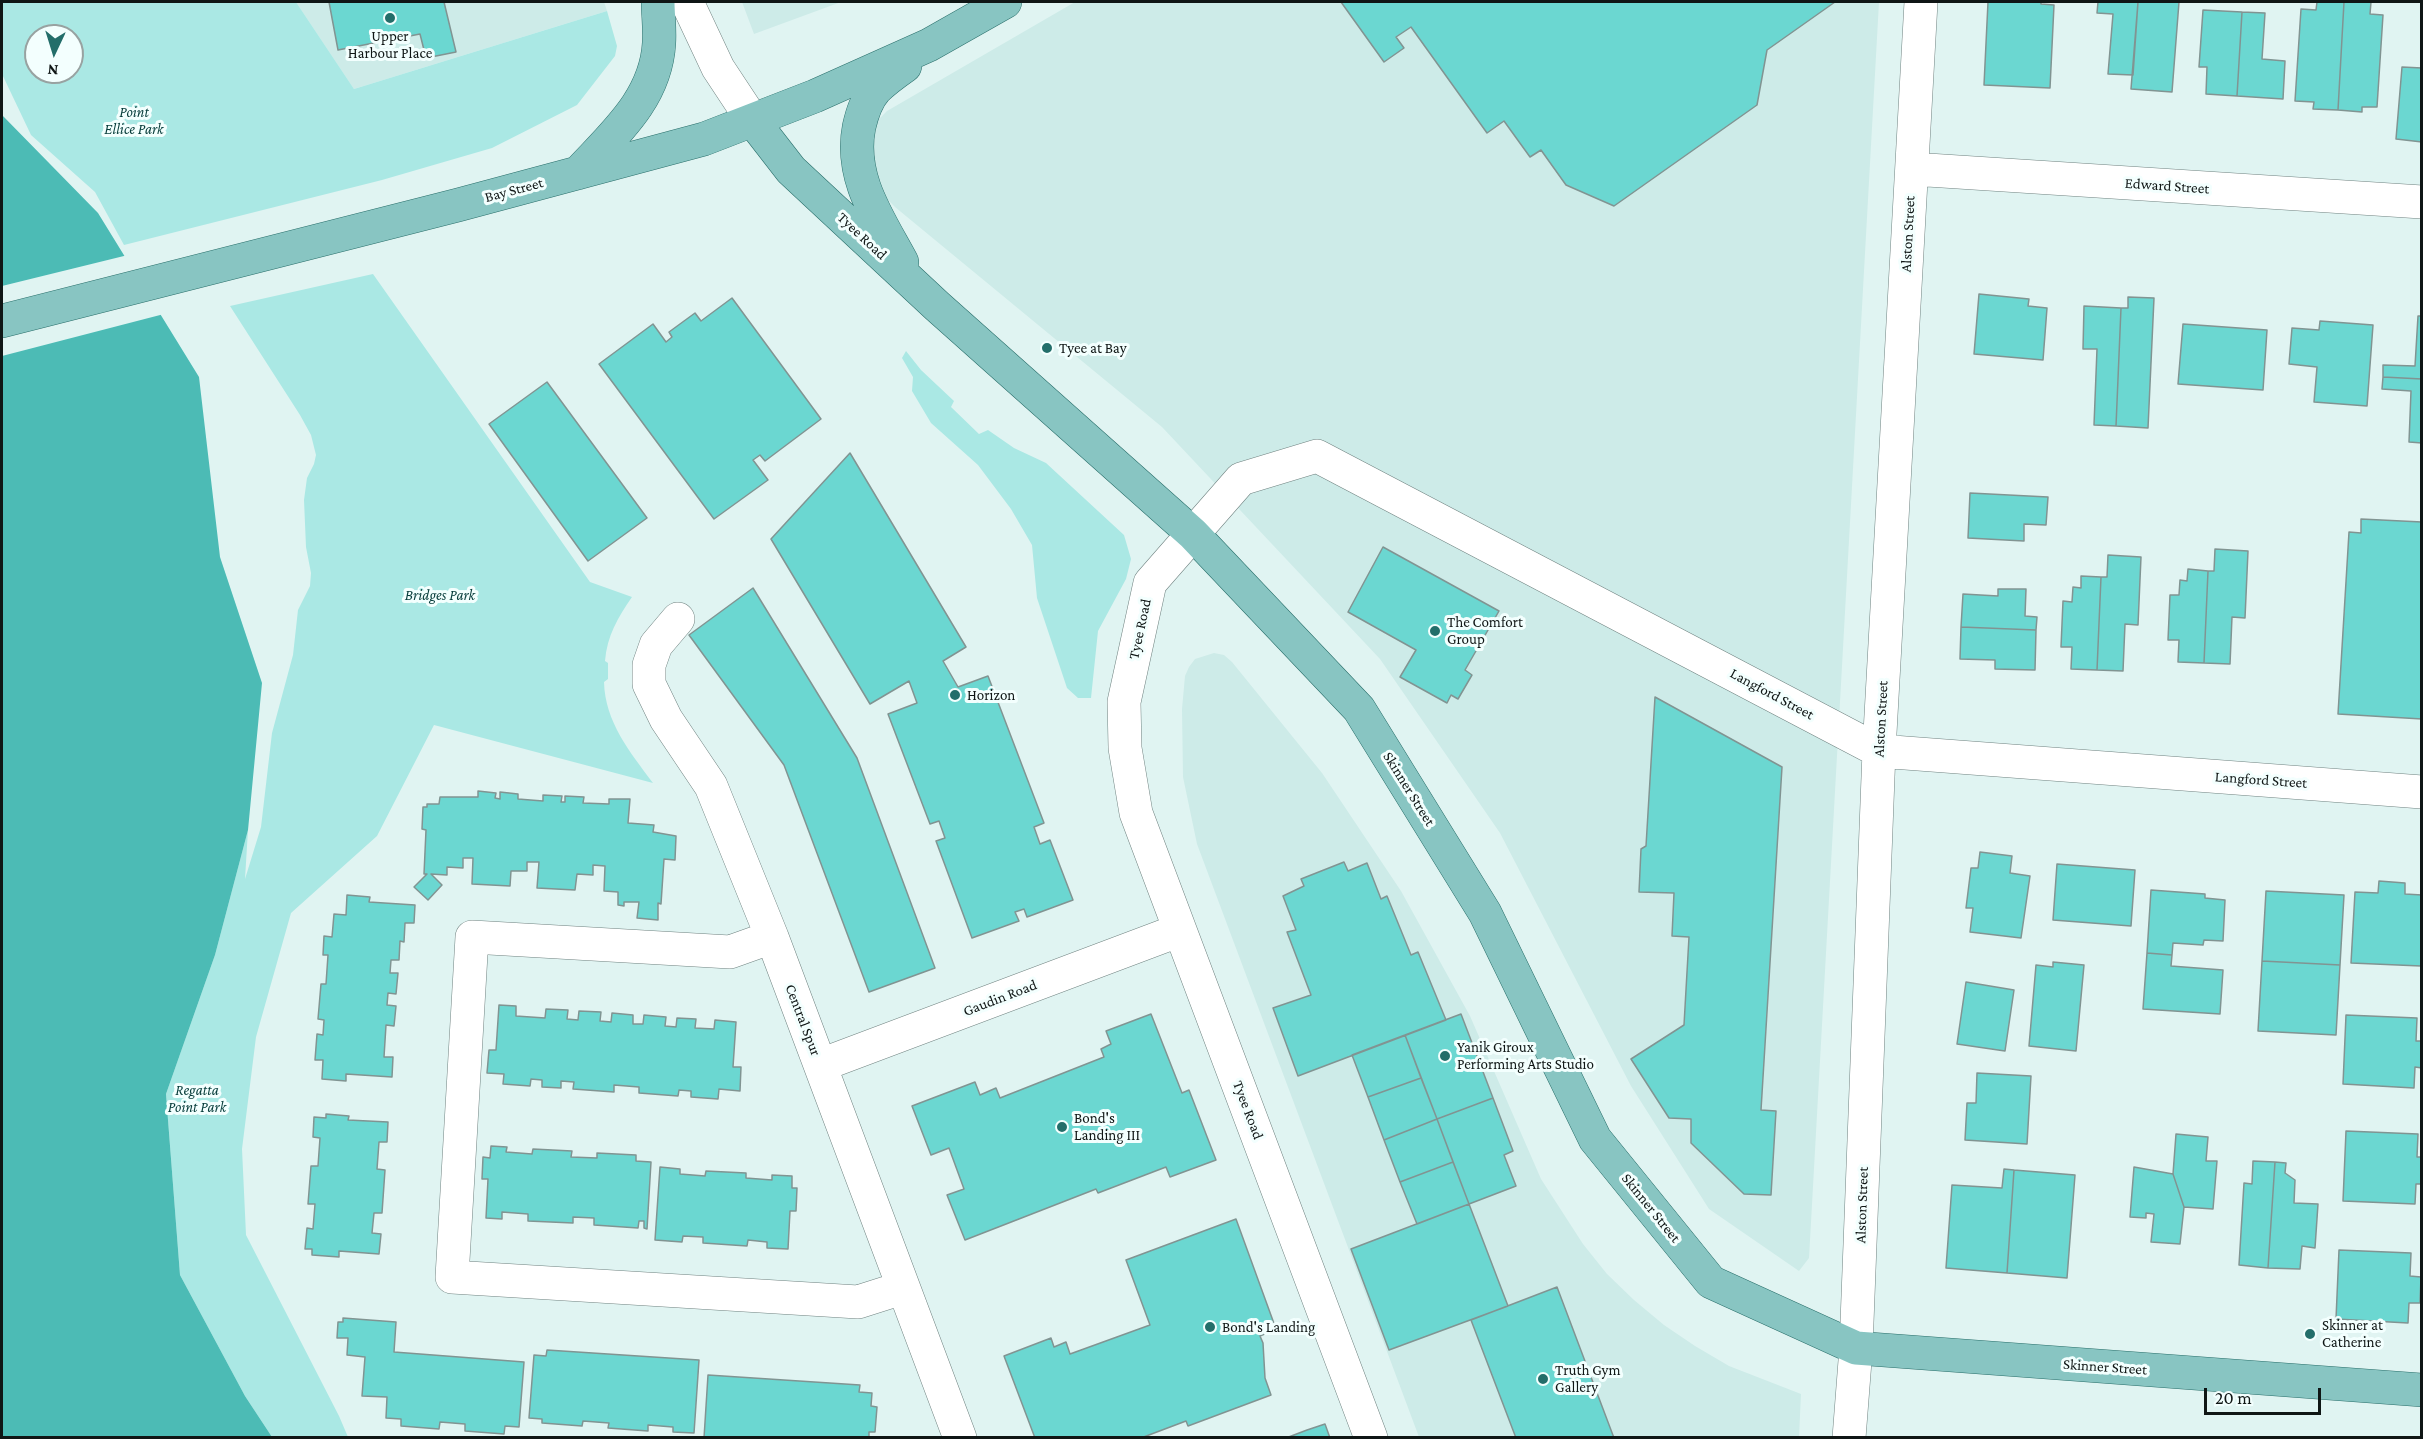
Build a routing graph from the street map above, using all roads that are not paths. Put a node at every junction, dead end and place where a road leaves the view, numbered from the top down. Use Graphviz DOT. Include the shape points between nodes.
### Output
graph roads {
  1 [pos="658,2"];
  2 [pos="687,2"];
  3 [pos="1005,2"];
  4 [pos="1921,2"];
  5 [pos="929,45"];
  6 [pos="753,121"];
  7 [pos="1912,169"];
  8 [pos="578,173"];
  9 [pos="2421,202"];
  10 [pos="916,287"];
  11 [pos="2,321"];
  12 [pos="1194,534"];
  13 [pos="678,618"];
  14 [pos="1879,751"];
  15 [pos="2421,792"];
  16 [pos="1180,930"];
  17 [pos="772,937"];
  18 [pos="821,1065"];
  19 [pos="902,1288"];
  20 [pos="1856,1348"];
  21 [pos="2421,1390"];
  22 [pos="960,1437"];
  23 [pos="1371,1437"];
  24 [pos="1849,1437"];
  1 -- 8 [label="main road" via="659,44 653,78 635,112"];
  2 -- 6 [label="street, Tyee Road" via="718,68"];
  3 -- 5 [label="main road, Bay Street"];
  4 -- 7 [label="street, Alston Street"];
  5 -- 6 [label="main road, Bay Street"];
  5 -- 10 [label="main road" via="875,90 863,110 858,135 857,163 864,192"];
  6 -- 8 [label="main road, Bay Street" via="704,139"];
  6 -- 10 [label="main road, Tyee Road" via="791,170"];
  7 -- 9 [label="street, Edward Street"];
  7 -- 14 [label="street, Alston Street"];
  8 -- 11 [label="main road, Bay Street"];
  10 -- 12 [label="main road, Tyee Road"];
  12 -- 14 [label="street, Langford Street" via="1241,479 1317,456"];
  12 -- 16 [label="street, Tyee Road" via="1150,583 1124,702 1125,748 1136,813"];
  12 -- 20 [label="main road, Skinner Street" via="1359,709 1485,914 1595,1139 1711,1282"];
  13 -- 17 [label="street, Central Spur" via="657,645 649,665 649,684 666,719 711,786"];
  14 -- 15 [label="street, Langford Street"];
  14 -- 20 [label="street, Alston Street"];
  16 -- 18 [label="street, Gaudin Road"];
  16 -- 23 [label="street, Tyee Road"];
  17 -- 18 [label="street, Central Spur"];
  17 -- 19 [label="street" via="730,952 472,937 452,1277 858,1302"];
  18 -- 19 [label="street, Central Spur"];
  19 -- 22 [label="street, Central Spur"];
  20 -- 21 [label="main road, Skinner Street"];
  20 -- 24 [label="street, Alston Street"];
}
